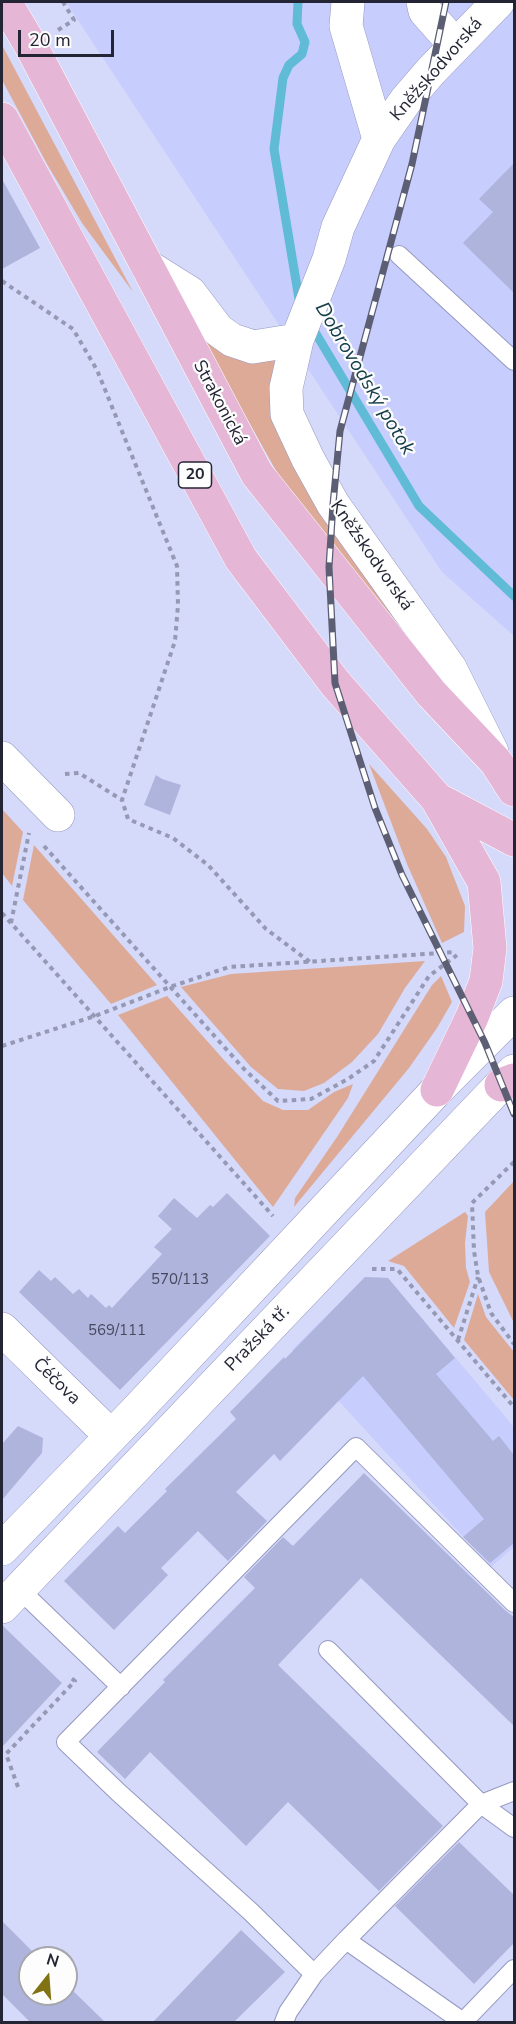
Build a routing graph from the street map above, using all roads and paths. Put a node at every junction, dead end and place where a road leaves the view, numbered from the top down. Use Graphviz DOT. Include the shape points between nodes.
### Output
graph roads {
  1 [pos="6,2"];
  2 [pos="63,2"];
  3 [pos="348,2"];
  4 [pos="423,2"];
  5 [pos="498,2"];
  6 [pos="59,31"];
  7 [pos="455,45"];
  8 [pos="2,119"];
  9 [pos="379,139"];
  10 [pos="399,255"];
  11 [pos="147,266"];
  12 [pos="2,281"];
  13 [pos="298,338"];
  14 [pos="514,361"];
  15 [pos="2,758"];
  16 [pos="496,762"];
  17 [pos="514,790"];
  18 [pos="437,799"];
  19 [pos="58,814"];
  20 [pos="514,840"];
  21 [pos="2,913"];
  22 [pos="11,924"];
  23 [pos="310,962"];
  24 [pos="170,987"];
  25 [pos="514,1013"];
  26 [pos="95,1016"];
  27 [pos="2,1046"];
  28 [pos="510,1079"];
  29 [pos="437,1090"];
  30 [pos="514,1162"];
  31 [pos="275,1218"];
  32 [pos="369,1269"];
  33 [pos="478,1276"];
  34 [pos="2,1329"];
  35 [pos="458,1340"];
  36 [pos="514,1344"];
  37 [pos="514,1407"];
  38 [pos="111,1436"];
  39 [pos="2,1549"];
  40 [pos="10,1598"];
  41 [pos="514,1603"];
  42 [pos="328,1650"];
  43 [pos="67,1673"];
  44 [pos="121,1687"];
  45 [pos="18,1787"];
  46 [pos="514,1791"];
  47 [pos="481,1804"];
  48 [pos="514,1828"];
  49 [pos="346,1940"];
  50 [pos="514,1969"];
  51 [pos="314,1974"];
  52 [pos="284,2022"];
  53 [pos="463,2022"];
  1 -- 11 [label="main road, Strakonická"];
  2 -- 6 [label="path" via="74,20"];
  3 -- 9 [label="street" via="346,26"];
  4 -- 7 [label="street" via="425,11"];
  5 -- 7 [label="street, Kněžskodvorská"];
  7 -- 9 [label="street, Kněžskodvorská" via="406,100"];
  8 -- 18 [label="main road, 20" via="241,559 335,683"];
  9 -- 13 [label="street, Kněžskodvorská" via="338,227"];
  10 -- 14 [label="lane"];
  11 -- 13 [label="street" via="190,293 218,330 232,340 253,347"];
  11 -- 16 [label="main road, Strakonická" via="257,474 431,693"];
  12 -- 23 [label="path" via="73,329 98,370 177,566 175,641 122,800 128,819 173,838 191,852 266,929"];
  13 -- 16 [label="street, Kněžskodvorská" via="286,388 287,414 308,459 333,504 450,668"];
  15 -- 19 [label="street"];
  16 -- 17 [label="main road, Strakonická"];
  18 -- 20 [label="main road, 20"];
  18 -- 29 [label="main road" via="484,882 490,948 486,981"];
  21 -- 22 [label="path"];
  22 -- 24 [label="path" via="29,829"];
  22 -- 26 [label="path"];
  23 -- 24 [label="path" via="229,967"];
  23 -- 24 [label="path" via="463,952 429,976 374,1061 310,1100 278,1101"];
  24 -- 26 [label="path"];
  25 -- 29 [label="street"];
  26 -- 27 [label="path"];
  26 -- 31 [label="path"];
  28 -- 40 [label="street, Pražská tř."];
  29 -- 38 [label="street"];
  30 -- 33 [label="path" via="472,1203"];
  32 -- 35 [label="path" via="397,1269"];
  33 -- 35 [label="path"];
  33 -- 36 [label="path" via="490,1313"];
  34 -- 38 [label="street, Čéčova"];
  35 -- 37 [label="path"];
  38 -- 39 [label="street"];
  40 -- 44 [label="lane"];
  41 -- 44 [label="lane" via="356,1448"];
  42 -- 47 [label="lane"];
  43 -- 45 [label="path" via="75,1681 6,1754"];
  44 -- 51 [label="lane" via="66,1743"];
  46 -- 47 [label="lane"];
  47 -- 48 [label="lane"];
  47 -- 49 [label="lane"];
  49 -- 51 [label="lane"];
  49 -- 53 [label="lane"];
  50 -- 53 [label="lane"];
  51 -- 52 [label="lane"];
}
